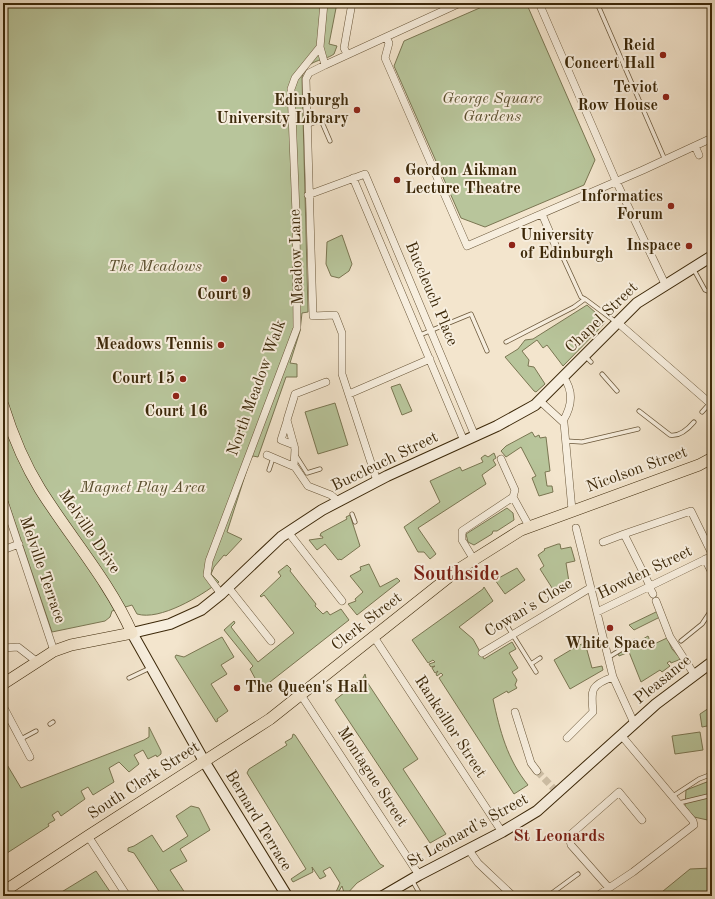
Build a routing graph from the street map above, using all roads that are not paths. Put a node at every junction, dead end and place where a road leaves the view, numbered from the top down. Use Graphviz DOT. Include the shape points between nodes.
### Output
graph roads {
  1 [pos="324,3"];
  2 [pos="352,3"];
  3 [pos="460,3"];
  4 [pos="539,3"];
  5 [pos="597,3"];
  6 [pos="386,37"];
  7 [pos="320,47"];
  8 [pos="347,54"];
  9 [pos="324,65"];
  10 [pos="307,125"];
  11 [pos="712,138"];
  12 [pos="330,141"];
  13 [pos="695,146"];
  14 [pos="699,155"];
  15 [pos="665,160"];
  16 [pos="353,178"];
  17 [pos="616,181"];
  18 [pos="308,195"];
  19 [pos="542,214"];
  20 [pos="559,249"];
  21 [pos="712,256"];
  22 [pos="692,267"];
  23 [pos="665,284"];
  24 [pos="712,293"];
  25 [pos="584,299"];
  26 [pos="617,322"];
  27 [pos="431,331"];
  28 [pos="420,335"];
  29 [pos="506,342"];
  30 [pos="487,350"];
  31 [pos="441,354"];
  32 [pos="430,359"];
  33 [pos="602,374"];
  34 [pos="564,378"];
  35 [pos="326,382"];
  36 [pos="617,391"];
  37 [pos="349,394"];
  38 [pos="540,401"];
  39 [pos="711,404"];
  40 [pos="3,405"];
  41 [pos="639,411"];
  42 [pos="702,412"];
  43 [pos="287,420"];
  44 [pos="563,421"];
  45 [pos="694,422"];
  46 [pos="638,429"];
  47 [pos="475,436"];
  48 [pos="464,441"];
  49 [pos="566,441"];
  50 [pos="294,445"];
  51 [pos="295,454"];
  52 [pos="270,456"];
  53 [pos="712,458"];
  54 [pos="500,459"];
  55 [pos="294,466"];
  56 [pos="320,469"];
  57 [pos="268,470"];
  58 [pos="377,481"];
  59 [pos="3,498"];
  60 [pos="513,498"];
  61 [pos="345,500"];
  62 [pos="572,510"];
  63 [pos="352,514"];
  64 [pos="355,522"];
  65 [pos="530,526"];
  66 [pos="576,528"];
  67 [pos="288,532"];
  68 [pos="624,534"];
  69 [pos="603,542"];
  70 [pos="19,544"];
  71 [pos="3,550"];
  72 [pos="710,557"];
  73 [pos="474,560"];
  74 [pos="712,573"];
  75 [pos="649,586"];
  76 [pos="590,588"];
  77 [pos="225,590"];
  78 [pos="342,601"];
  79 [pos="712,609"];
  80 [pos="597,612"];
  81 [pos="506,624"];
  82 [pos="132,633"];
  83 [pos="513,634"];
  84 [pos="374,637"];
  85 [pos="271,640"];
  86 [pos="635,640"];
  87 [pos="681,641"];
  88 [pos="3,648"];
  89 [pos="54,651"];
  90 [pos="482,653"];
  91 [pos="609,657"];
  92 [pos="540,658"];
  93 [pos="36,661"];
  94 [pos="712,662"];
  95 [pos="531,664"];
  96 [pos="150,668"];
  97 [pos="536,672"];
  98 [pos="694,674"];
  99 [pos="614,677"];
  100 [pos="129,678"];
  101 [pos="3,684"];
  102 [pos="301,695"];
  103 [pos="3,706"];
  104 [pos="515,712"];
  105 [pos="634,724"];
  106 [pos="36,731"];
  107 [pos="621,734"];
  108 [pos="567,738"];
  109 [pos="21,739"];
  110 [pos="30,757"];
  111 [pos="204,761"];
  112 [pos="537,770"];
  113 [pos="712,774"];
  114 [pos="712,795"];
  115 [pos="673,796"];
  116 [pos="679,803"];
  117 [pos="642,820"];
  118 [pos="502,832"];
  119 [pos="88,836"];
  120 [pos="469,850"];
  121 [pos="578,874"];
  122 [pos="415,877"];
  123 [pos="609,888"];
  124 [pos="3,892"];
  125 [pos="510,895"];
  126 [pos="127,896"];
  127 [pos="287,896"];
  128 [pos="383,896"];
  129 [pos="421,896"];
  130 [pos="463,896"];
  131 [pos="468,896"];
  132 [pos="548,896"];
  133 [pos="597,896"];
  1 -- 7 [label="street"];
  2 -- 8 [label="street" via="344,48"];
  3 -- 6 [label="street"];
  4 -- 17 [label="street"];
  5 -- 15 [label="lane"];
  6 -- 8 [label="street"];
  6 -- 19 [label="street" via="389,43 385,58 467,246"];
  7 -- 9 [label="street"];
  7 -- 77 [label="street, North Meadow Walk" via="295,78 291,89 297,328 209,561 207,575"];
  8 -- 9 [label="street"];
  9 -- 10 [label="street" via="311,72 306,79"];
  10 -- 12 [label="lane" via="323,119"];
  10 -- 18 [label="street"];
  11 -- 13 [label="street"];
  13 -- 14 [label="street"];
  13 -- 15 [label="street"];
  15 -- 17 [label="street"];
  16 -- 18 [label="street"];
  16 -- 27 [label="street, Buccleuch Place" via="365,174"];
  16 -- 28 [label="street, Buccleuch Place"];
  17 -- 19 [label="street"];
  17 -- 23 [label="street"];
  18 -- 37 [label="street, Meadow Lane" via="313,316 336,315 342,333 342,374"];
  19 -- 20 [label="street"];
  20 -- 25 [label="lane" via="581,298"];
  21 -- 22 [label="street, Chapel Street"];
  22 -- 23 [label="street, Chapel Street"];
  22 -- 24 [label="lane" via="705,290"];
  23 -- 26 [label="street, Chapel Street" via="636,303"];
  25 -- 26 [label="lane"];
  25 -- 29 [label="lane" via="574,307"];
  26 -- 34 [label="street, Chapel Street" via="588,358"];
  26 -- 39 [label="street"];
  27 -- 28 [label="lane"];
  27 -- 30 [label="lane" via="471,314"];
  27 -- 31 [label="street, Buccleuch Place"];
  28 -- 32 [label="street, Buccleuch Place"];
  31 -- 32 [label="lane"];
  31 -- 47 [label="street, Buccleuch Place"];
  32 -- 37 [label="street"];
  32 -- 48 [label="street, Buccleuch Place"];
  33 -- 36 [label="lane"];
  34 -- 38 [label="street, Buccleuch Street"];
  34 -- 44 [label="street" via="571,396 569,410"];
  35 -- 43 [label="street" via="295,394"];
  37 -- 58 [label="street, Meadow Lane"];
  38 -- 44 [label="street"];
  38 -- 47 [label="street, Buccleuch Street"];
  39 -- 42 [label="lane"];
  40 -- 82 [label="main road, Melville Drive" via="26,464 40,489 108,588"];
  41 -- 45 [label="lane" via="674,436 682,433"];
  43 -- 50 [label="street"];
  43 -- 50 [label="street" via="281,440"];
  44 -- 49 [label="street"];
  46 -- 49 [label="lane" via="582,442"];
  47 -- 48 [label="street, Buccleuch Street"];
  48 -- 58 [label="street, Buccleuch Street"];
  49 -- 62 [label="street"];
  50 -- 51 [label="street"];
  51 -- 55 [label="street"];
  51 -- 56 [label="lane" via="308,473"];
  52 -- 55 [label="street"];
  52 -- 57 [label="lane"];
  53 -- 62 [label="main road, Nicolson Street" via="699,466"];
  54 -- 60 [label="street" via="515,490"];
  55 -- 61 [label="street" via="308,486"];
  58 -- 61 [label="street, Buccleuch Street"];
  59 -- 70 [label="street, Melville Terrace"];
  60 -- 65 [label="street"];
  60 -- 73 [label="street" via="462,531 462,540"];
  61 -- 67 [label="street, Buccleuch Street"];
  62 -- 65 [label="main road, Nicolson Street"];
  63 -- 64 [label="lane"];
  65 -- 73 [label="main road, Clerk Street"];
  66 -- 76 [label="street"];
  67 -- 77 [label="street, Buccleuch Street"];
  67 -- 78 [label="street"];
  68 -- 69 [label="street"];
  68 -- 72 [label="street" via="691,511"];
  68 -- 75 [label="street"];
  70 -- 71 [label="street"];
  70 -- 89 [label="street, Melville Terrace"];
  72 -- 74 [label="street"];
  72 -- 75 [label="street, Howden Street"];
  73 -- 84 [label="main road, Clerk Street" via="459,569"];
  75 -- 80 [label="street, Howden Street"];
  75 -- 98 [label="street" via="670,637"];
  76 -- 80 [label="street"];
  76 -- 83 [label="street, Cowan's Close"];
  77 -- 82 [label="street, Buccleuch Street" via="201,610 179,621"];
  77 -- 85 [label="street, North Meadow Walk"];
  79 -- 87 [label="lane" via="702,624"];
  80 -- 91 [label="street"];
  81 -- 83 [label="lane"];
  82 -- 89 [label="main road"];
  82 -- 96 [label="street, Bernard Terrace"];
  83 -- 90 [label="street, Cowan's Close"];
  83 -- 95 [label="lane"];
  84 -- 102 [label="main road, Clerk Street"];
  84 -- 118 [label="street, Rankeillor Street"];
  86 -- 91 [label="lane"];
  88 -- 93 [label="street" via="18,647"];
  89 -- 93 [label="main road"];
  91 -- 99 [label="street"];
  92 -- 95 [label="lane"];
  93 -- 101 [label="main road"];
  94 -- 98 [label="street, Pleasance"];
  95 -- 97 [label="lane"];
  96 -- 100 [label="lane"];
  96 -- 111 [label="street, Bernard Terrace"];
  98 -- 105 [label="street, Pleasance"];
  99 -- 105 [label="street"];
  99 -- 108 [label="street" via="595,686 591,698 593,712"];
  102 -- 111 [label="main road, South Clerk Street" via="270,719"];
  102 -- 122 [label="street, Montague Street"];
  103 -- 109 [label="street"];
  104 -- 112 [label="street" via="531,762"];
  105 -- 107 [label="street, St Leonard's Street"];
  106 -- 109 [label="lane"];
  107 -- 115 [label="street"];
  107 -- 118 [label="street, St Leonard's Street" via="537,811"];
  109 -- 110 [label="street"];
  111 -- 119 [label="main road, South Clerk Street"];
  111 -- 127 [label="street, Bernard Terrace"];
  113 -- 115 [label="lane" via="699,779"];
  114 -- 116 [label="lane"];
  115 -- 116 [label="street"];
  116 -- 123 [label="street" via="694,826"];
  117 -- 123 [label="street" via="619,792 569,836 571,845"];
  118 -- 120 [label="street, St Leonard's Street"];
  119 -- 124 [label="main road, South Clerk Street"];
  119 -- 126 [label="street"];
  120 -- 122 [label="street, St Leonard's Street"];
  120 -- 125 [label="street" via="478,863"];
  121 -- 132 [label="lane"];
  122 -- 128 [label="street, St Leonard's Street"];
  122 -- 129 [label="lane"];
  123 -- 133 [label="street"];
  130 -- 131 [label="lane"];
}
